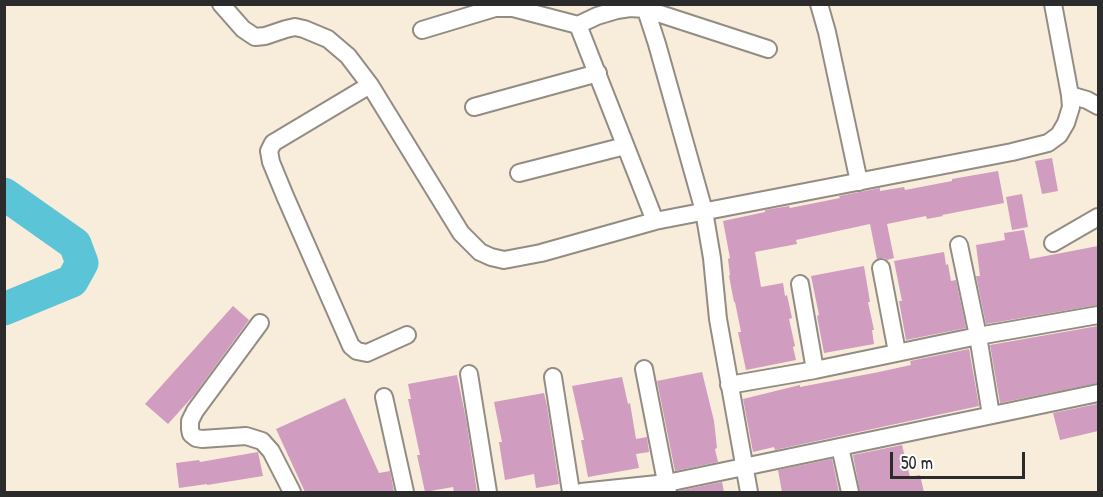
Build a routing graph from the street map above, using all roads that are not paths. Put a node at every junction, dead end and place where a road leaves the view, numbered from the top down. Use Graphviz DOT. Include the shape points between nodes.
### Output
graph roads {
  1 [pos="221,4"];
  2 [pos="819,4"];
  3 [pos="1053,4"];
  4 [pos="645,7"];
  5 [pos="578,25"];
  6 [pos="422,30"];
  7 [pos="768,48"];
  8 [pos="598,73"];
  9 [pos="370,85"];
  10 [pos="1070,95"];
  11 [pos="1098,106"];
  12 [pos="474,107"];
  13 [pos="625,146"];
  14 [pos="519,173"];
  15 [pos="859,182"];
  16 [pos="704,211"];
  17 [pos="1098,217"];
  18 [pos="655,220"];
  19 [pos="1053,243"];
  20 [pos="959,245"];
  21 [pos="881,268"];
  22 [pos="800,284"];
  23 [pos="1098,315"];
  24 [pos="260,323"];
  25 [pos="407,335"];
  26 [pos="978,336"];
  27 [pos="897,352"];
  28 [pos="644,369"];
  29 [pos="815,370"];
  30 [pos="469,374"];
  31 [pos="554,377"];
  32 [pos="729,385"];
  33 [pos="1098,393"];
  34 [pos="384,397"];
  35 [pos="991,415"];
  36 [pos="840,447"];
  37 [pos="745,467"];
  38 [pos="667,488"];
  39 [pos="292,492"];
  40 [pos="405,492"];
  41 [pos="488,492"];
  42 [pos="571,492"];
  43 [pos="581,492"];
  44 [pos="749,492"];
  45 [pos="850,492"];
  1 -- 9 [label="street" via="255,37 295,27 328,39 348,56"];
  2 -- 15 [label="street"];
  3 -- 10 [label="street"];
  4 -- 5 [label="street" via="617,10"];
  4 -- 7 [label="street"];
  4 -- 16 [label="street"];
  5 -- 6 [label="street" via="513,8 495,8"];
  5 -- 8 [label="street"];
  8 -- 12 [label="street"];
  8 -- 13 [label="street"];
  9 -- 18 [label="street" via="461,233 480,252 504,260"];
  9 -- 25 [label="street" via="273,143 269,151 351,346 367,353"];
  10 -- 11 [label="street"];
  10 -- 15 [label="street" via="1066,123 1048,143"];
  13 -- 14 [label="street"];
  13 -- 18 [label="street"];
  15 -- 16 [label="street"];
  16 -- 18 [label="street"];
  16 -- 32 [label="street"];
  17 -- 19 [label="street"];
  20 -- 26 [label="street"];
  21 -- 27 [label="street"];
  22 -- 29 [label="street"];
  23 -- 26 [label="street"];
  24 -- 39 [label="street" via="195,411 190,429 191,434 202,439 246,436 262,441"];
  26 -- 27 [label="street"];
  26 -- 35 [label="street"];
  27 -- 29 [label="street"];
  28 -- 38 [label="street"];
  29 -- 32 [label="street"];
  30 -- 41 [label="street"];
  31 -- 42 [label="street"];
  32 -- 37 [label="street"];
  33 -- 35 [label="street"];
  34 -- 40 [label="street"];
  35 -- 36 [label="street"];
  36 -- 37 [label="street"];
  36 -- 45 [label="street"];
  37 -- 38 [label="street"];
  37 -- 44 [label="street"];
  38 -- 43 [label="street"];
}
